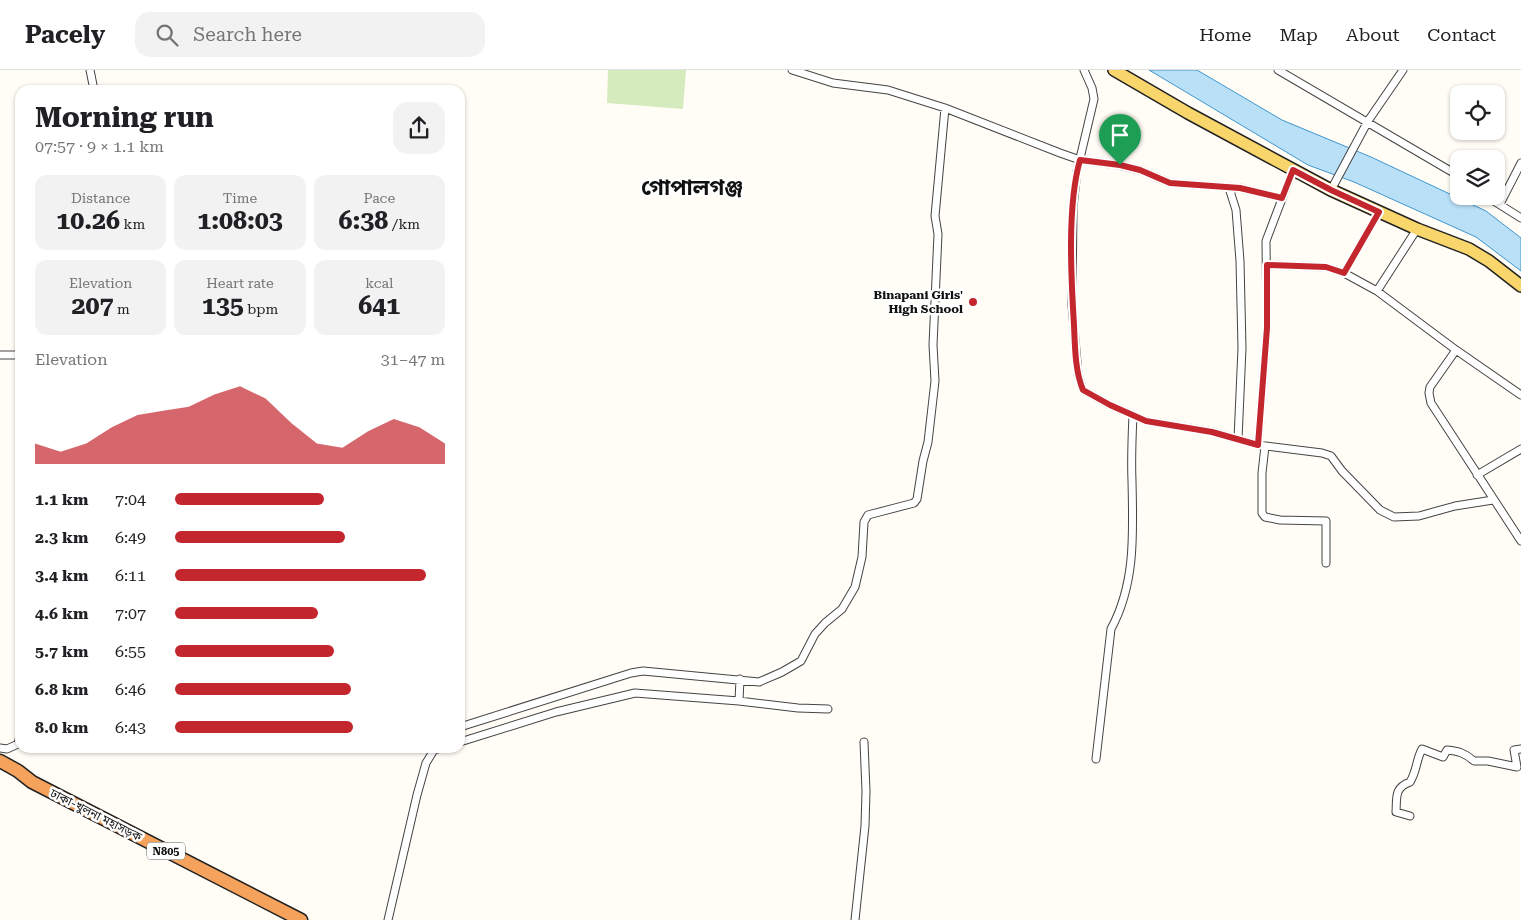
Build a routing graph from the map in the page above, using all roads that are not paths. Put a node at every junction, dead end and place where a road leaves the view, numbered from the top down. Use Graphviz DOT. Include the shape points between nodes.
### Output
graph roads {
  1 [pos="90,70"];
  2 [pos="792,70"];
  3 [pos="1084,70"];
  4 [pos="1114,70"];
  5 [pos="1278,70"];
  6 [pos="1402,70"];
  7 [pos="93,85"];
  8 [pos="945,108"];
  9 [pos="1368,121"];
  10 [pos="1080,160"];
  11 [pos="1521,163"];
  12 [pos="1293,170"];
  13 [pos="1450,171"];
  14 [pos="1229,188"];
  15 [pos="1331,190"];
  16 [pos="1505,194"];
  17 [pos="1282,198"];
  18 [pos="1502,205"];
  19 [pos="1379,212"];
  20 [pos="1521,218"];
  21 [pos="1417,228"];
  22 [pos="1267,265"];
  23 [pos="1344,273"];
  24 [pos="1521,286"];
  25 [pos="1377,291"];
  26 [pos="1456,350"];
  27 [pos="15,355"];
  28 [pos="0,356"];
  29 [pos="1521,395"];
  30 [pos="1132,415"];
  31 [pos="1238,439"];
  32 [pos="1262,445"];
  33 [pos="1521,449"];
  34 [pos="1477,475"];
  35 [pos="1493,500"];
  36 [pos="1521,541"];
  37 [pos="1326,563"];
  38 [pos="740,681"];
  39 [pos="739,699"];
  40 [pos="828,709"];
  41 [pos="465,725"];
  42 [pos="465,740"];
  43 [pos="864,742"];
  44 [pos="15,745"];
  45 [pos="0,748"];
  46 [pos="1521,749"];
  47 [pos="433,753"];
  48 [pos="1096,759"];
  49 [pos="0,761"];
  50 [pos="1410,816"];
  51 [pos="301,920"];
  52 [pos="388,920"];
  53 [pos="855,920"];
  1 -- 7 [label="street"];
  2 -- 8 [label="street" via="833,82 888,90"];
  3 -- 10 [label="street" via="1094,99"];
  4 -- 12 [label="main road"];
  5 -- 9 [label="street"];
  6 -- 9 [label="street"];
  8 -- 10 [label="street"];
  8 -- 38 [label="street" via="935,216 938,234 933,345 935,381 918,499 914,503 868,515 864,522 862,557 855,586 842,609 815,634 801,661 759,682"];
  9 -- 13 [label="street"];
  9 -- 15 [label="street"];
  10 -- 14 [label="street" via="1140,170 1170,183"];
  10 -- 30 [label="street" via="1073,207 1072,251 1078,374 1083,390 1088,394"];
  11 -- 16 [label="street"];
  12 -- 15 [label="main road"];
  12 -- 17 [label="street"];
  14 -- 17 [label="street"];
  14 -- 31 [label="street" via="1236,210 1240,261 1242,348"];
  15 -- 19 [label="main road"];
  17 -- 22 [label="street" via="1266,241"];
  18 -- 20 [label="street"];
  19 -- 21 [label="main road"];
  19 -- 23 [label="street"];
  21 -- 24 [label="main road" via="1469,249"];
  21 -- 25 [label="street"];
  22 -- 23 [label="street" via="1326,267"];
  22 -- 32 [label="street"];
  23 -- 25 [label="street"];
  25 -- 26 [label="street"];
  26 -- 29 [label="street"];
  26 -- 34 [label="street" via="1429,393 1431,403"];
  27 -- 28 [label="street"];
  30 -- 31 [label="street" via="1146,421"];
  30 -- 48 [label="street" via="1134,533 1126,590 1110,629"];
  31 -- 32 [label="street"];
  32 -- 35 [label="street" via="1322,452 1331,456 1380,510 1394,517 1419,516"];
  32 -- 37 [label="street" via="1262,513 1265,517 1280,520 1326,521"];
  33 -- 34 [label="street"];
  34 -- 35 [label="street"];
  35 -- 36 [label="street"];
  38 -- 39 [label="street"];
  38 -- 41 [label="street" via="643,671"];
  39 -- 40 [label="street"];
  39 -- 42 [label="street" via="635,693 556,712"];
  43 -- 53 [label="street" via="865,826"];
  44 -- 45 [label="street"];
  46 -- 50 [label="street" via="1514,750 1517,767 1488,760 1474,761 1458,751 1447,750 1443,757 1422,749 1416,773 1398,791 1396,812"];
  47 -- 52 [label="street" via="426,763 417,795"];
  49 -- 51 [label="highway, ঢাকা-খুলনা মহাসড়ক / N805" via="32,782"];
}
